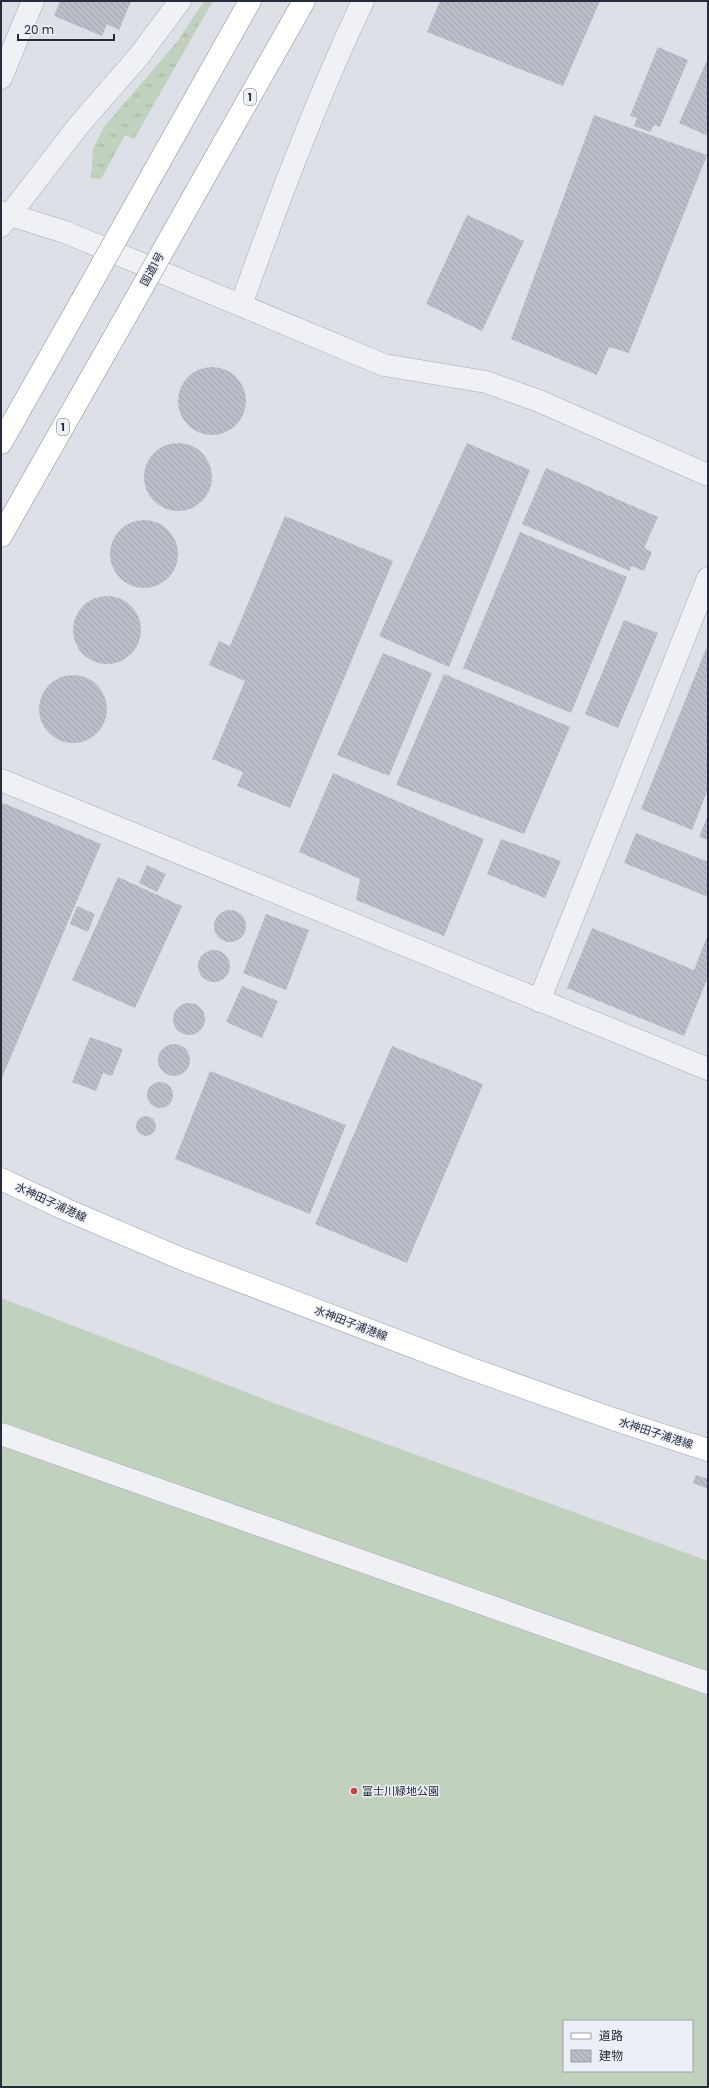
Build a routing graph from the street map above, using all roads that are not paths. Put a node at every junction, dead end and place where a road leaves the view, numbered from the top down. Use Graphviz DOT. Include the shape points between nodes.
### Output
graph roads {
  1 [pos="33,1"];
  2 [pos="180,1"];
  3 [pos="250,1"];
  4 [pos="304,1"];
  5 [pos="363,1"];
  6 [pos="1,78"];
  7 [pos="3,218"];
  8 [pos="241,305"];
  9 [pos="1,443"];
  10 [pos="708,475"];
  11 [pos="1,536"];
  12 [pos="708,578"];
  13 [pos="1,780"];
  14 [pos="540,1001"];
  15 [pos="708,1070"];
  16 [pos="1,1179"];
  17 [pos="1,1434"];
  18 [pos="708,1450"];
  19 [pos="708,1682"];
  1 -- 6 [label="street"];
  2 -- 7 [label="street" via="139,56 78,125"];
  3 -- 9 [label="main road, bridge"];
  4 -- 11 [label="main road, 国道1号 / 1, bridge"];
  5 -- 8 [label="street" via="302,142"];
  7 -- 8 [label="street" via="65,232"];
  8 -- 10 [label="street" via="384,365 486,382 539,401"];
  12 -- 14 [label="street"];
  13 -- 14 [label="street"];
  14 -- 15 [label="street"];
  16 -- 18 [label="main road, 水神田子浦港線" via="182,1259 469,1368"];
  17 -- 19 [label="street"];
}
